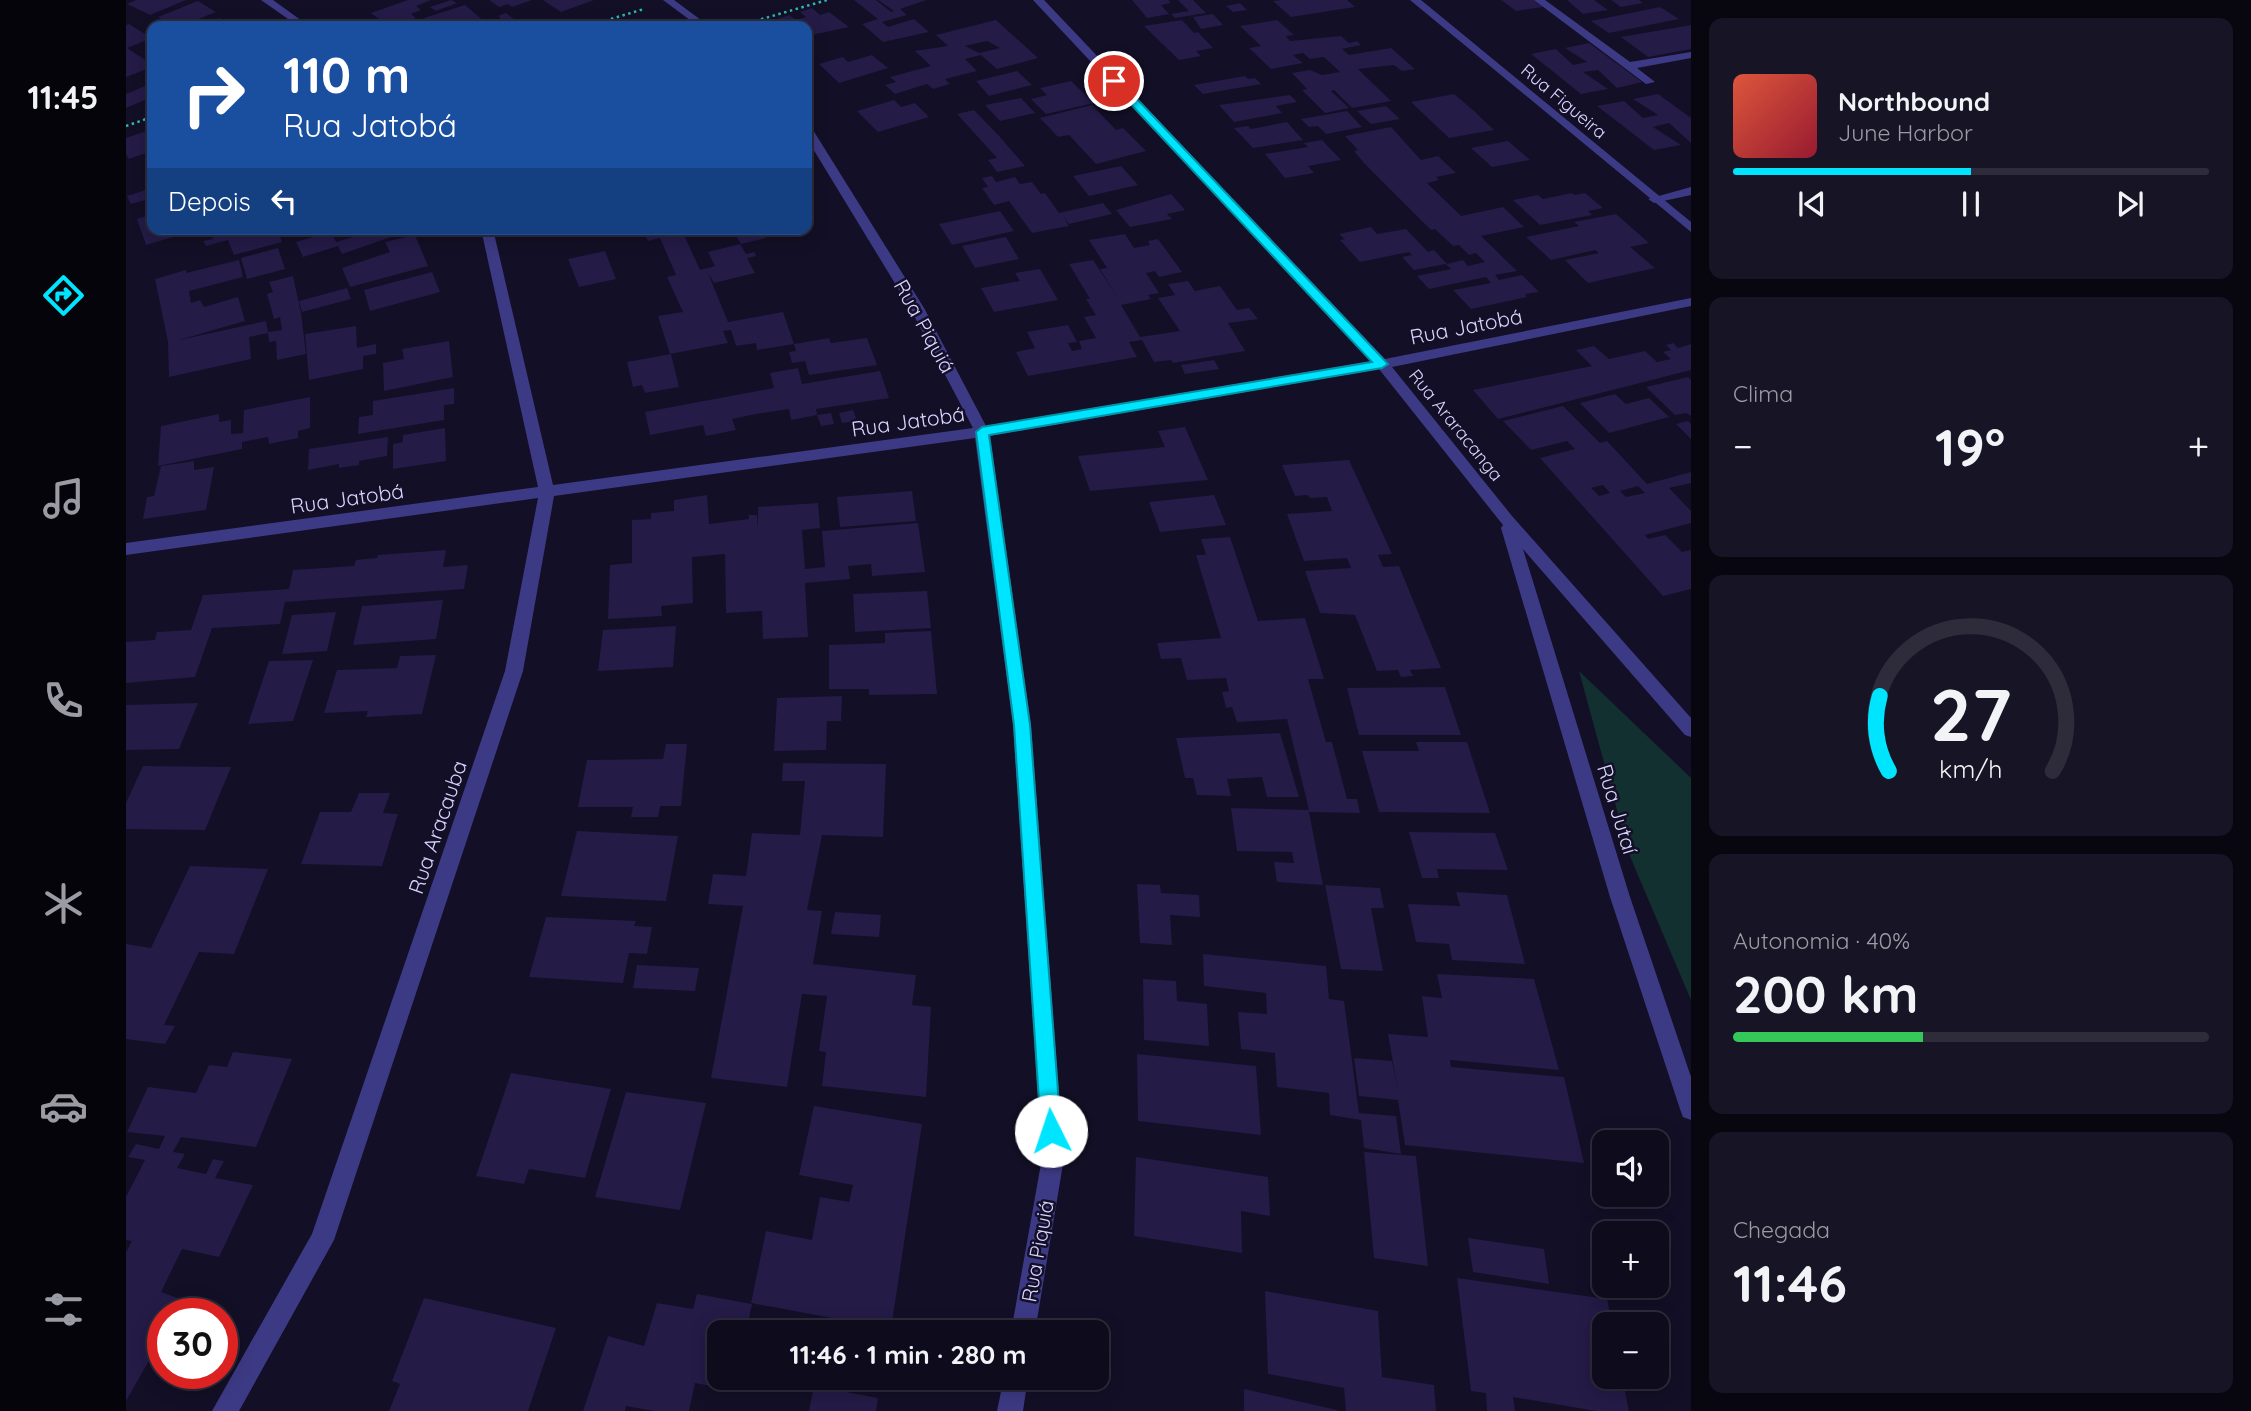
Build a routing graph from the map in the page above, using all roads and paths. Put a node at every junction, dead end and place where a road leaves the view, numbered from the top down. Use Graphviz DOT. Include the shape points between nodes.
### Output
graph roads {
  1 [pos="266,0"];
  2 [pos="827,0"];
  3 [pos="1038,0"];
  4 [pos="1415,0"];
  5 [pos="1539,0"];
  6 [pos="669,1"];
  7 [pos="297,21"];
  8 [pos="604,21"];
  9 [pos="697,21"];
  10 [pos="755,21"];
  11 [pos="1691,55"];
  12 [pos="1628,66"];
  13 [pos="1650,82"];
  14 [pos="147,119"];
  15 [pos="126,126"];
  16 [pos="812,138"];
  17 [pos="1691,191"];
  18 [pos="1654,199"];
  19 [pos="1691,228"];
  20 [pos="488,235"];
  21 [pos="1691,302"];
  22 [pos="1382,364"];
  23 [pos="982,432"];
  24 [pos="547,492"];
  25 [pos="1507,520"];
  26 [pos="126,549"];
  27 [pos="1691,730"];
  28 [pos="1686,1071"];
  29 [pos="1691,1109"];
  30 [pos="1026,1320"];
  31 [pos="1014,1390"];
  32 [pos="225,1411"];
  33 [pos="1010,1411"];
  1 -- 7 [label="street"];
  2 -- 10 [label="path"];
  3 -- 22 [label="street, Rua Araracanga"];
  4 -- 18 [label="street, Rua Figueira"];
  5 -- 12 [label="street"];
  6 -- 8 [label="path"];
  6 -- 9 [label="street"];
  11 -- 12 [label="street"];
  12 -- 13 [label="street"];
  14 -- 15 [label="path"];
  16 -- 23 [label="street, Rua Piquiá" via="917,308"];
  17 -- 18 [label="street"];
  18 -- 19 [label="street, Rua Figueira"];
  20 -- 24 [label="street, Rua Aracauba"];
  21 -- 22 [label="street, Rua Jatobá"];
  22 -- 23 [label="street, Rua Jatobá"];
  22 -- 25 [label="street, Rua Araracanga"];
  23 -- 24 [label="street, Rua Jatobá"];
  23 -- 30 [label="street, Rua Piquiá" via="1022,725 1053,1158"];
  24 -- 26 [label="street, Rua Jatobá"];
  24 -- 32 [label="street, Rua Aracauba" via="514,671 321,1240"];
  25 -- 27 [label="street, Rua Araracanga"];
  25 -- 28 [label="street, Rua Jutaí" via="1620,897"];
  28 -- 29 [label="street, Rua Jutaí"];
  31 -- 33 [label="street"];
}
